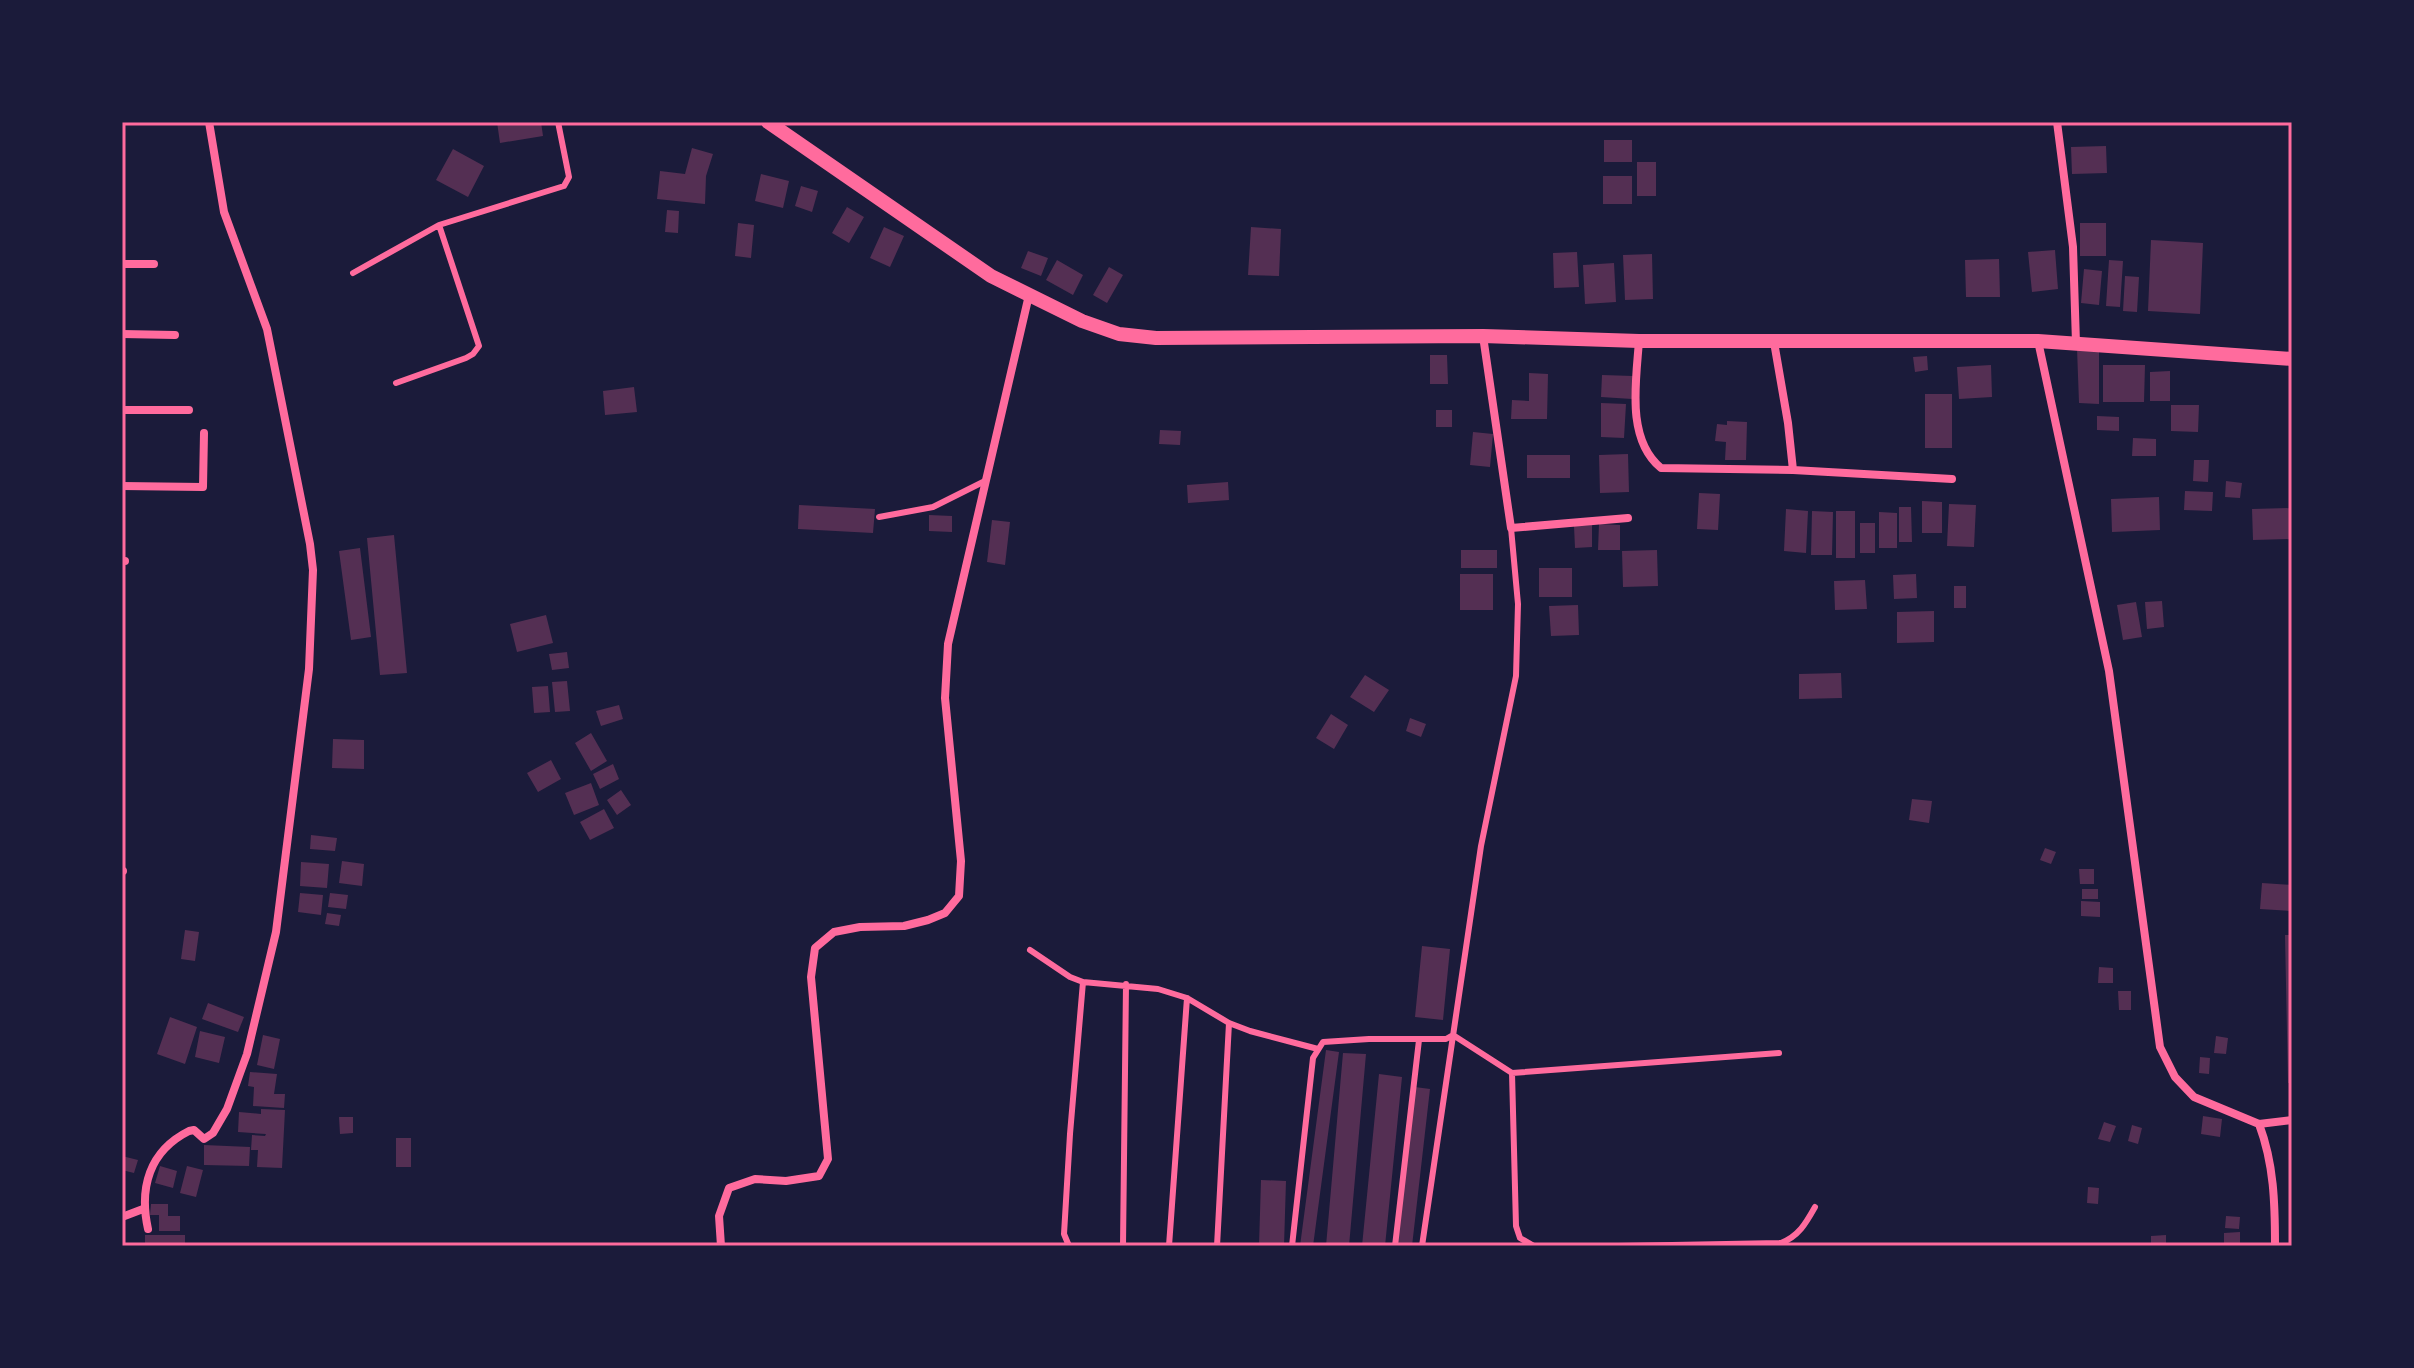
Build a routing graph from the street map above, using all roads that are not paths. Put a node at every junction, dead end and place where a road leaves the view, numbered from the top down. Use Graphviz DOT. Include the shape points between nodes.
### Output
graph roads {
  1 [pos="209,122"];
  2 [pos="558,122"];
  3 [pos="768,122"];
  4 [pos="2057,122"];
  5 [pos="439,225"];
  6 [pos="122,264"];
  7 [pos="154,264"];
  8 [pos="353,273"];
  9 [pos="1029,295"];
  10 [pos="122,334"];
  11 [pos="175,335"];
  12 [pos="1483,336"];
  13 [pos="1639,341"];
  14 [pos="2038,341"];
  15 [pos="1774,342"];
  16 [pos="2076,343"];
  17 [pos="2292,359"];
  18 [pos="396,383"];
  19 [pos="122,410"];
  20 [pos="189,410"];
  21 [pos="204,433"];
  22 [pos="1793,470"];
  23 [pos="1952,479"];
  24 [pos="985,481"];
  25 [pos="122,486"];
  26 [pos="879,517"];
  27 [pos="1628,518"];
  28 [pos="1511,528"];
  29 [pos="1030,950"];
  30 [pos="1083,982"];
  31 [pos="1126,984"];
  32 [pos="1187,998"];
  33 [pos="1229,1023"];
  34 [pos="1453,1035"];
  35 [pos="1419,1040"];
  36 [pos="1318,1049"];
  37 [pos="1779,1053"];
  38 [pos="1512,1073"];
  39 [pos="2292,1120"];
  40 [pos="2259,1124"];
  41 [pos="1815,1207"];
  42 [pos="143,1209"];
  43 [pos="122,1217"];
  44 [pos="148,1229"];
  45 [pos="721,1246"];
  46 [pos="1069,1246"];
  47 [pos="1123,1246"];
  48 [pos="1169,1246"];
  49 [pos="1217,1246"];
  50 [pos="1292,1246"];
  51 [pos="1395,1246"];
  52 [pos="1422,1246"];
  53 [pos="1534,1246"];
  54 [pos="1618,1246"];
  55 [pos="2275,1246"];
  1 -- 42 [label="street" via="224,212 267,329 310,544 309,669 276,932 247,1054 213,1133 204,1139 189,1131 155,1157"];
  2 -- 5 [label="lane" via="569,177 564,186"];
  3 -- 9 [label="street" via="991,276"];
  4 -- 16 [label="street" via="2074,258"];
  5 -- 8 [label="lane"];
  5 -- 18 [label="lane" via="479,346 466,358"];
  6 -- 7 [label="street"];
  9 -- 12 [label="street" via="1119,334 1156,338"];
  9 -- 24 [label="street"];
  10 -- 11 [label="street"];
  12 -- 13 [label="street"];
  12 -- 28 [label="street"];
  13 -- 15 [label="street"];
  13 -- 22 [label="street" via="1637,411 1649,458 1661,468"];
  14 -- 15 [label="street"];
  14 -- 16 [label="street"];
  14 -- 40 [label="street" via="2109,671 2160,1047 2175,1077 2194,1097"];
  15 -- 22 [label="street"];
  16 -- 17 [label="street"];
  19 -- 20 [label="street"];
  21 -- 25 [label="street" via="203,487"];
  22 -- 23 [label="street"];
  24 -- 26 [label="lane" via="933,507"];
  24 -- 45 [label="street" via="948,644 945,698 961,861 959,896 945,913 928,920 834,932 815,948 811,977 828,1159 819,1176 755,1179 729,1188 719,1216"];
  27 -- 28 [label="street"];
  28 -- 34 [label="lane" via="1518,604 1516,676 1481,846"];
  29 -- 30 [label="lane"];
  30 -- 31 [label="lane"];
  30 -- 46 [label="lane" via="1064,1234"];
  31 -- 32 [label="lane"];
  31 -- 47 [label="lane"];
  32 -- 33 [label="lane"];
  32 -- 48 [label="lane"];
  33 -- 36 [label="lane"];
  33 -- 49 [label="lane"];
  34 -- 35 [label="lane"];
  34 -- 38 [label="lane"];
  34 -- 52 [label="lane"];
  35 -- 36 [label="lane" via="1343,1040 1323,1042"];
  35 -- 51 [label="lane"];
  36 -- 50 [label="lane"];
  37 -- 38 [label="lane"];
  38 -- 53 [label="lane" via="1516,1226 1520,1238"];
  39 -- 40 [label="street"];
  40 -- 55 [label="street" via="2275,1185"];
  41 -- 54 [label="lane" via="1802,1229 1781,1243"];
  42 -- 43 [label="street"];
  42 -- 44 [label="street"];
}
